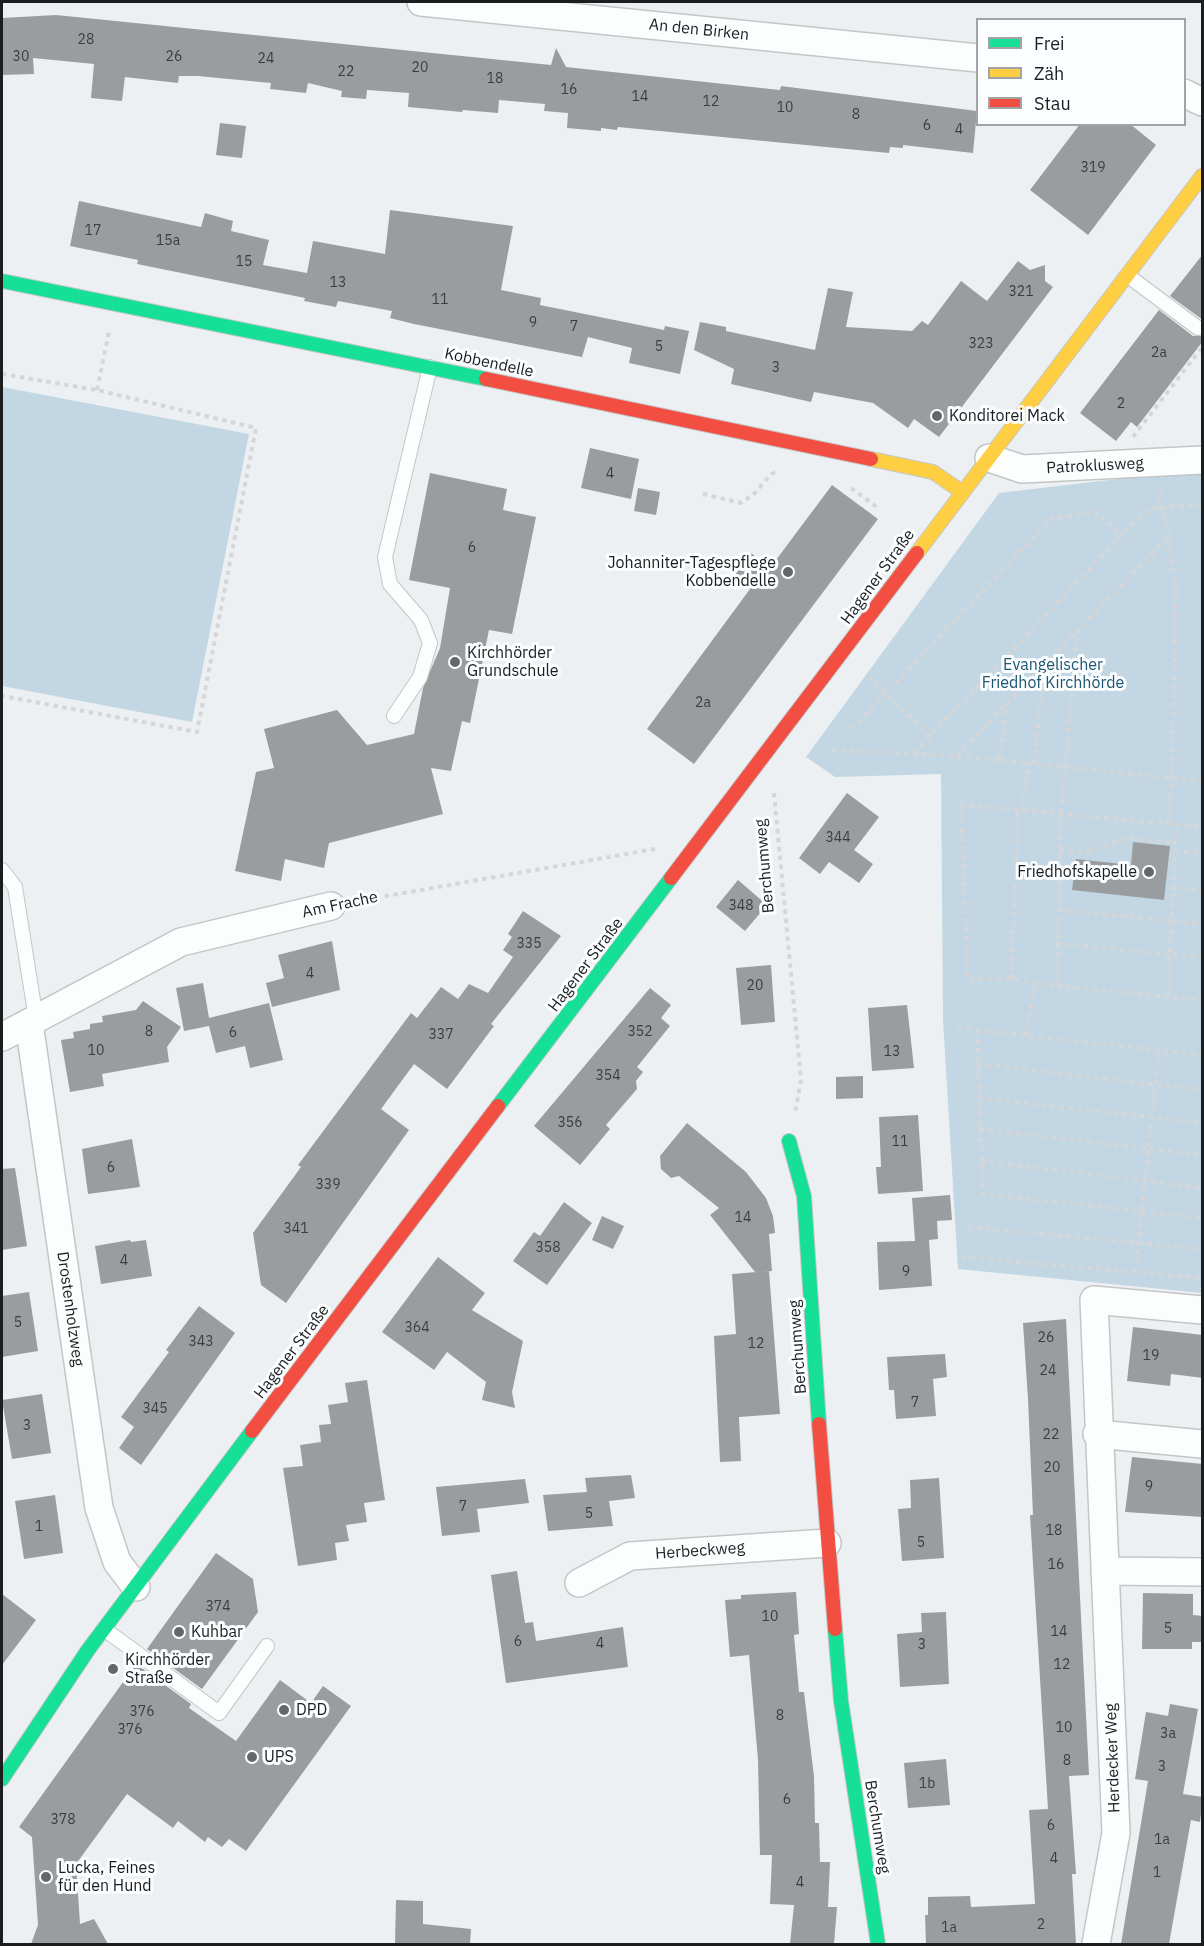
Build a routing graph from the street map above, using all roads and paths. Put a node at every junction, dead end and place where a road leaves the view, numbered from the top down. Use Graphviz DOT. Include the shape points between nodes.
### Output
graph roads {
  1 [pos="421,2"];
  2 [pos="976,58"];
  3 [pos="1186,94"];
  4 [pos="1203,102"];
  5 [pos="1203,176"];
  6 [pos="1127,274"];
  7 [pos="2,281"];
  8 [pos="1198,328"];
  9 [pos="1203,352"];
  10 [pos="103,356"];
  11 [pos="430,367"];
  12 [pos="2,374"];
  13 [pos="97,390"];
  14 [pos="988,458"];
  15 [pos="1203,460"];
  16 [pos="1110,465"];
  17 [pos="766,468"];
  18 [pos="788,472"];
  19 [pos="764,480"];
  20 [pos="846,484"];
  21 [pos="962,492"];
  22 [pos="703,494"];
  23 [pos="1203,505"];
  24 [pos="877,507"];
  25 [pos="1159,507"];
  26 [pos="1122,535"];
  27 [pos="1169,536"];
  28 [pos="1078,629"];
  29 [pos="1044,664"];
  30 [pos="869,677"];
  31 [pos="886,693"];
  32 [pos="2,696"];
  33 [pos="1006,704"];
  34 [pos="394,716"];
  35 [pos="852,729"];
  36 [pos="930,736"];
  37 [pos="770,749"];
  38 [pos="832,750"];
  39 [pos="914,753"];
  40 [pos="956,756"];
  41 [pos="1000,760"];
  42 [pos="1028,764"];
  43 [pos="1034,764"];
  44 [pos="1066,768"];
  45 [pos="1172,778"];
  46 [pos="1203,781"];
  47 [pos="1020,810"];
  48 [pos="1061,814"];
  49 [pos="1167,824"];
  50 [pos="1176,825"];
  51 [pos="1203,827"];
  52 [pos="700,842"];
  53 [pos="1175,843"];
  54 [pos="1060,850"];
  55 [pos="1174,851"];
  56 [pos="1203,854"];
  57 [pos="2,870"];
  58 [pos="1173,888"];
  59 [pos="1203,890"];
  60 [pos="331,906"];
  61 [pos="1058,910"];
  62 [pos="1171,921"];
  63 [pos="1203,924"];
  64 [pos="1057,943"];
  65 [pos="1171,956"];
  66 [pos="1203,958"];
  67 [pos="1011,980"];
  68 [pos="1035,984"];
  69 [pos="1057,986"];
  70 [pos="1168,997"];
  71 [pos="1203,1000"];
  72 [pos="33,1021"];
  73 [pos="958,1028"];
  74 [pos="976,1030"];
  75 [pos="1026,1035"];
  76 [pos="2,1036"];
  77 [pos="1158,1051"];
  78 [pos="1203,1055"];
  79 [pos="978,1064"];
  80 [pos="1153,1085"];
  81 [pos="1203,1090"];
  82 [pos="979,1098"];
  83 [pos="1150,1117"];
  84 [pos="1203,1123"];
  85 [pos="980,1129"];
  86 [pos="789,1141"];
  87 [pos="1148,1149"];
  88 [pos="1203,1155"];
  89 [pos="981,1161"];
  90 [pos="1144,1181"];
  91 [pos="1203,1188"];
  92 [pos="1142,1212"];
  93 [pos="1203,1218"];
  94 [pos="968,1227"];
  95 [pos="1139,1244"];
  96 [pos="1203,1249"];
  97 [pos="962,1257"];
  98 [pos="1136,1272"];
  99 [pos="1203,1278"];
  100 [pos="1203,1310"];
  101 [pos="1097,1434"];
  102 [pos="1203,1444"];
  103 [pos="827,1543"];
  104 [pos="1105,1571"];
  105 [pos="1203,1572"];
  106 [pos="579,1583"];
  107 [pos="136,1587"];
  108 [pos="104,1629"];
  109 [pos="267,1646"];
  110 [pos="2,1779"];
  111 [pos="878,1944"];
  112 [pos="1096,1944"];
  1 -- 2 [label="street, An den Birken"];
  3 -- 4 [label="street"];
  5 -- 6 [label="main road, Hagener Straße"];
  6 -- 8 [label="lane"];
  6 -- 14 [label="main road, Hagener Straße"];
  7 -- 11 [label="main road, Kobbendelle"];
  9 -- 16 [label="path" via="1200,350"];
  10 -- 13 [label="path"];
  11 -- 21 [label="main road, Kobbendelle" via="933,472"];
  11 -- 34 [label="lane" via="385,557 390,584 421,620 430,643 420,677"];
  12 -- 13 [label="path"];
  13 -- 32 [label="path" via="256,428 197,732"];
  14 -- 16 [label="street, Patroklusweg" via="1022,469"];
  14 -- 21 [label="main road, Hagener Straße"];
  15 -- 16 [label="street, Patroklusweg"];
  17 -- 19 [label="path"];
  18 -- 19 [label="path" via="780,471"];
  19 -- 22 [label="path" via="755,493 741,502"];
  20 -- 24 [label="path"];
  21 -- 37 [label="main road, Hagener Straße"];
  23 -- 25 [label="path"];
  25 -- 26 [label="path" via="1143,513"];
  25 -- 27 [label="path"];
  26 -- 31 [label="path" via="1096,512 1051,519"];
  26 -- 36 [label="path"];
  27 -- 28 [label="path"];
  27 -- 45 [label="path" via="1176,589"];
  28 -- 29 [label="path"];
  28 -- 44 [label="path"];
  29 -- 33 [label="path"];
  29 -- 43 [label="path"];
  30 -- 31 [label="path"];
  31 -- 35 [label="path"];
  31 -- 36 [label="path"];
  33 -- 40 [label="path"];
  33 -- 41 [label="path"];
  36 -- 39 [label="path"];
  37 -- 52 [label="main road, Hagener Straße"];
  37 -- 86 [label="path, Berchumweg" via="801,1080"];
  38 -- 39 [label="path"];
  39 -- 40 [label="path"];
  40 -- 41 [label="path"];
  41 -- 42 [label="path"];
  42 -- 43 [label="path"];
  42 -- 47 [label="path"];
  43 -- 44 [label="path"];
  44 -- 45 [label="path"];
  44 -- 48 [label="path"];
  45 -- 46 [label="path"];
  45 -- 49 [label="path"];
  47 -- 48 [label="path"];
  47 -- 67 [label="path"];
  47 -- 67 [label="path" via="961,805 968,979"];
  48 -- 49 [label="path"];
  48 -- 54 [label="path"];
  49 -- 50 [label="path"];
  50 -- 51 [label="path"];
  50 -- 53 [label="path"];
  52 -- 60 [label="path, Am Frache"];
  52 -- 107 [label="main road, Hagener Straße"];
  53 -- 54 [label="path" via="1129,838 1083,852"];
  53 -- 55 [label="path"];
  54 -- 61 [label="path"];
  55 -- 56 [label="path"];
  55 -- 58 [label="path"];
  57 -- 72 [label="lane" via="15,887"];
  58 -- 59 [label="path"];
  58 -- 62 [label="path"];
  60 -- 72 [label="street, Am Frache" via="181,942"];
  61 -- 62 [label="path"];
  61 -- 64 [label="path"];
  62 -- 63 [label="path"];
  62 -- 65 [label="path"];
  64 -- 65 [label="path"];
  64 -- 69 [label="path"];
  65 -- 66 [label="path"];
  65 -- 70 [label="path"];
  67 -- 68 [label="path"];
  68 -- 69 [label="path"];
  68 -- 75 [label="path"];
  69 -- 70 [label="path"];
  70 -- 71 [label="path"];
  72 -- 76 [label="street, Am Frache"];
  72 -- 107 [label="street, Drostenholzweg" via="99,1508 117,1562"];
  73 -- 74 [label="path"];
  74 -- 75 [label="path"];
  74 -- 79 [label="path"];
  75 -- 77 [label="path"];
  77 -- 78 [label="path"];
  77 -- 80 [label="path"];
  79 -- 80 [label="path"];
  79 -- 82 [label="path"];
  80 -- 81 [label="path"];
  80 -- 83 [label="path"];
  82 -- 83 [label="path"];
  82 -- 85 [label="path"];
  83 -- 84 [label="path"];
  83 -- 87 [label="path"];
  85 -- 87 [label="path"];
  85 -- 89 [label="path"];
  86 -- 103 [label="main road, Berchumweg" via="804,1196"];
  87 -- 88 [label="path"];
  87 -- 90 [label="path"];
  89 -- 90 [label="path"];
  89 -- 92 [label="path" via="983,1194"];
  90 -- 91 [label="path"];
  90 -- 92 [label="path"];
  92 -- 93 [label="path"];
  92 -- 95 [label="path"];
  94 -- 95 [label="path"];
  95 -- 96 [label="path"];
  95 -- 98 [label="path"];
  97 -- 98 [label="path"];
  98 -- 99 [label="path"];
  100 -- 101 [label="street, Herdecker Weg" via="1094,1300"];
  101 -- 102 [label="street"];
  101 -- 104 [label="street, Herdecker Weg"];
  103 -- 106 [label="street, Herbeckweg" via="630,1556"];
  103 -- 111 [label="main road, Berchumweg" via="841,1701"];
  104 -- 105 [label="street"];
  104 -- 112 [label="street, Herdecker Weg" via="1116,1833"];
  107 -- 108 [label="main road, Hagener Straße"];
  108 -- 109 [label="lane" via="219,1713"];
  108 -- 110 [label="main road, Hagener Straße"];
}
